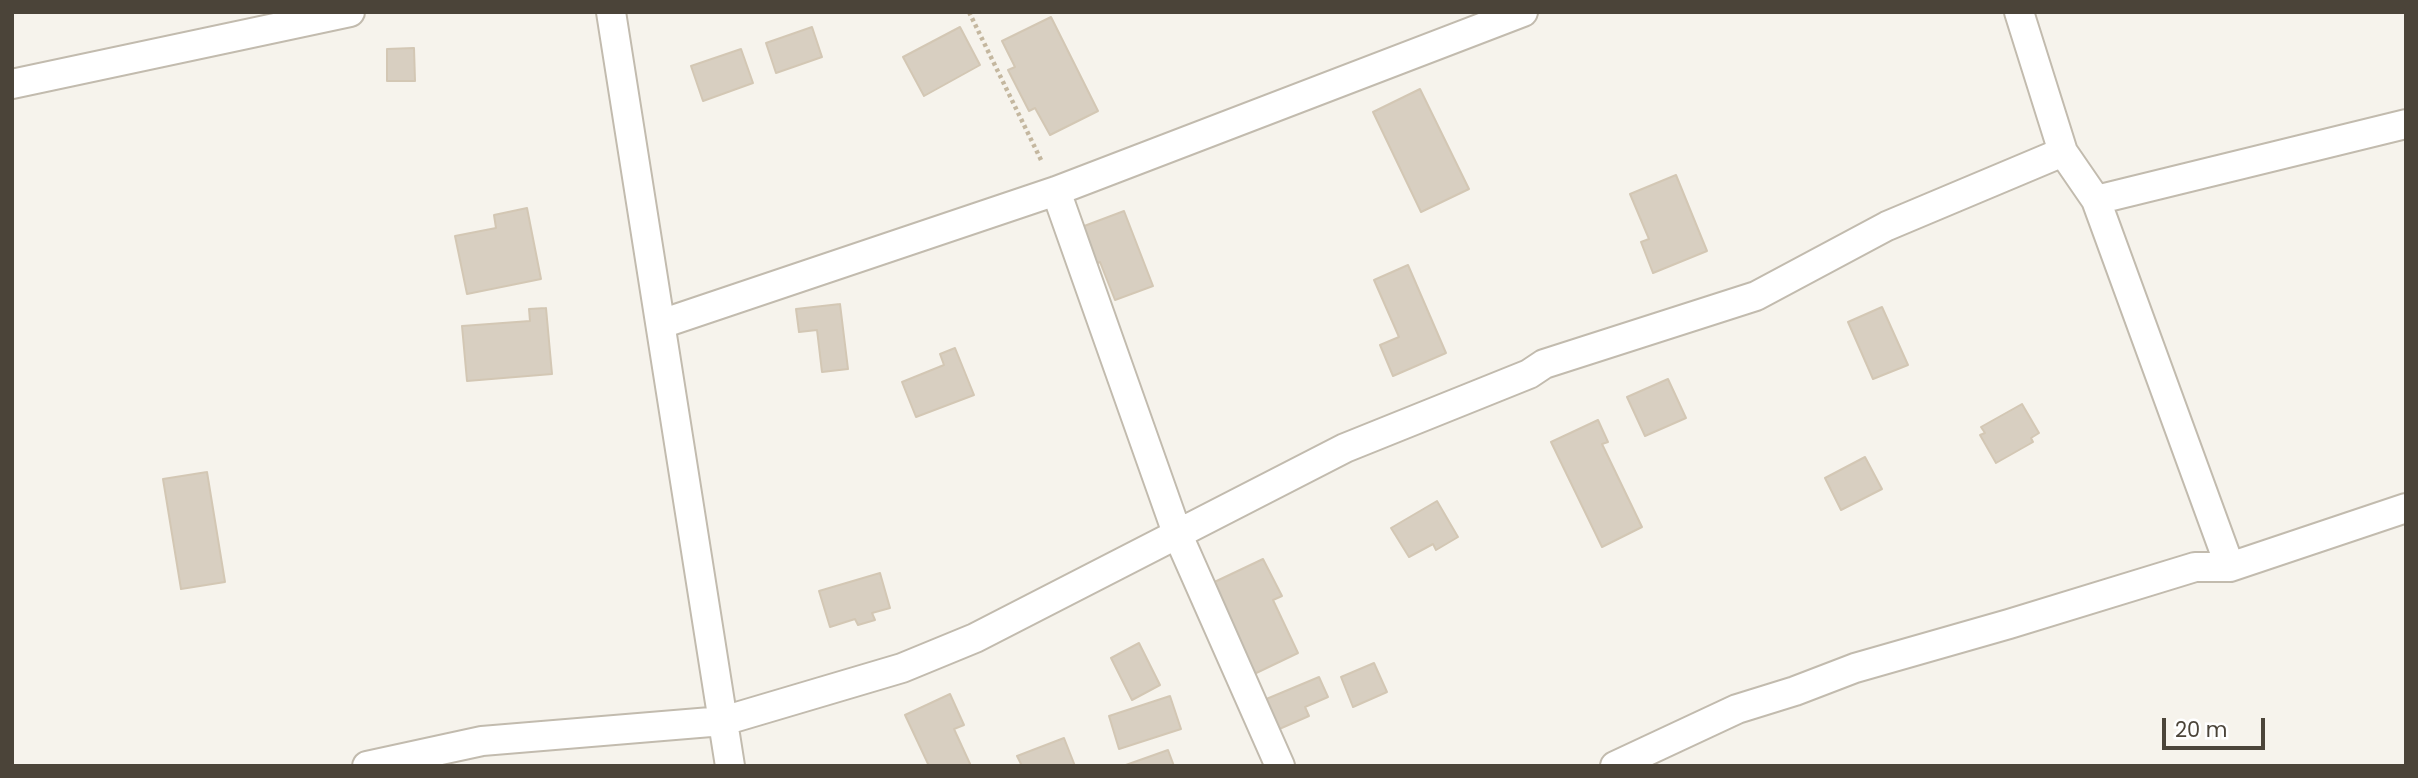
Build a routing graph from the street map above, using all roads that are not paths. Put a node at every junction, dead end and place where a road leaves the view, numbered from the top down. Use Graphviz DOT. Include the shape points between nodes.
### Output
graph roads {
  1 [pos="349,12"];
  2 [pos="611,12"];
  3 [pos="1523,12"];
  4 [pos="2019,12"];
  5 [pos="12,84"];
  6 [pos="2406,124"];
  7 [pos="2063,152"];
  8 [pos="1056,191"];
  9 [pos="2095,200"];
  10 [pos="661,324"];
  11 [pos="2406,508"];
  12 [pos="1177,533"];
  13 [pos="2230,567"];
  14 [pos="723,721"];
  15 [pos="367,766"];
  16 [pos="730,766"];
  17 [pos="1280,766"];
  18 [pos="1615,766"];
  1 -- 5 [label="street"];
  2 -- 10 [label="street"];
  3 -- 8 [label="street"];
  4 -- 7 [label="street"];
  6 -- 9 [label="street"];
  7 -- 9 [label="street"];
  7 -- 12 [label="street" via="1887,226 1756,296 1544,363 1530,374 1345,448"];
  8 -- 10 [label="street"];
  8 -- 12 [label="street"];
  9 -- 13 [label="street"];
  10 -- 14 [label="street"];
  11 -- 13 [label="street"];
  12 -- 14 [label="street" via="975,638 902,667"];
  12 -- 17 [label="street"];
  13 -- 18 [label="street" via="2194,567 1855,668 1737,709"];
  14 -- 15 [label="street" via="482,741"];
  14 -- 16 [label="street"];
}
